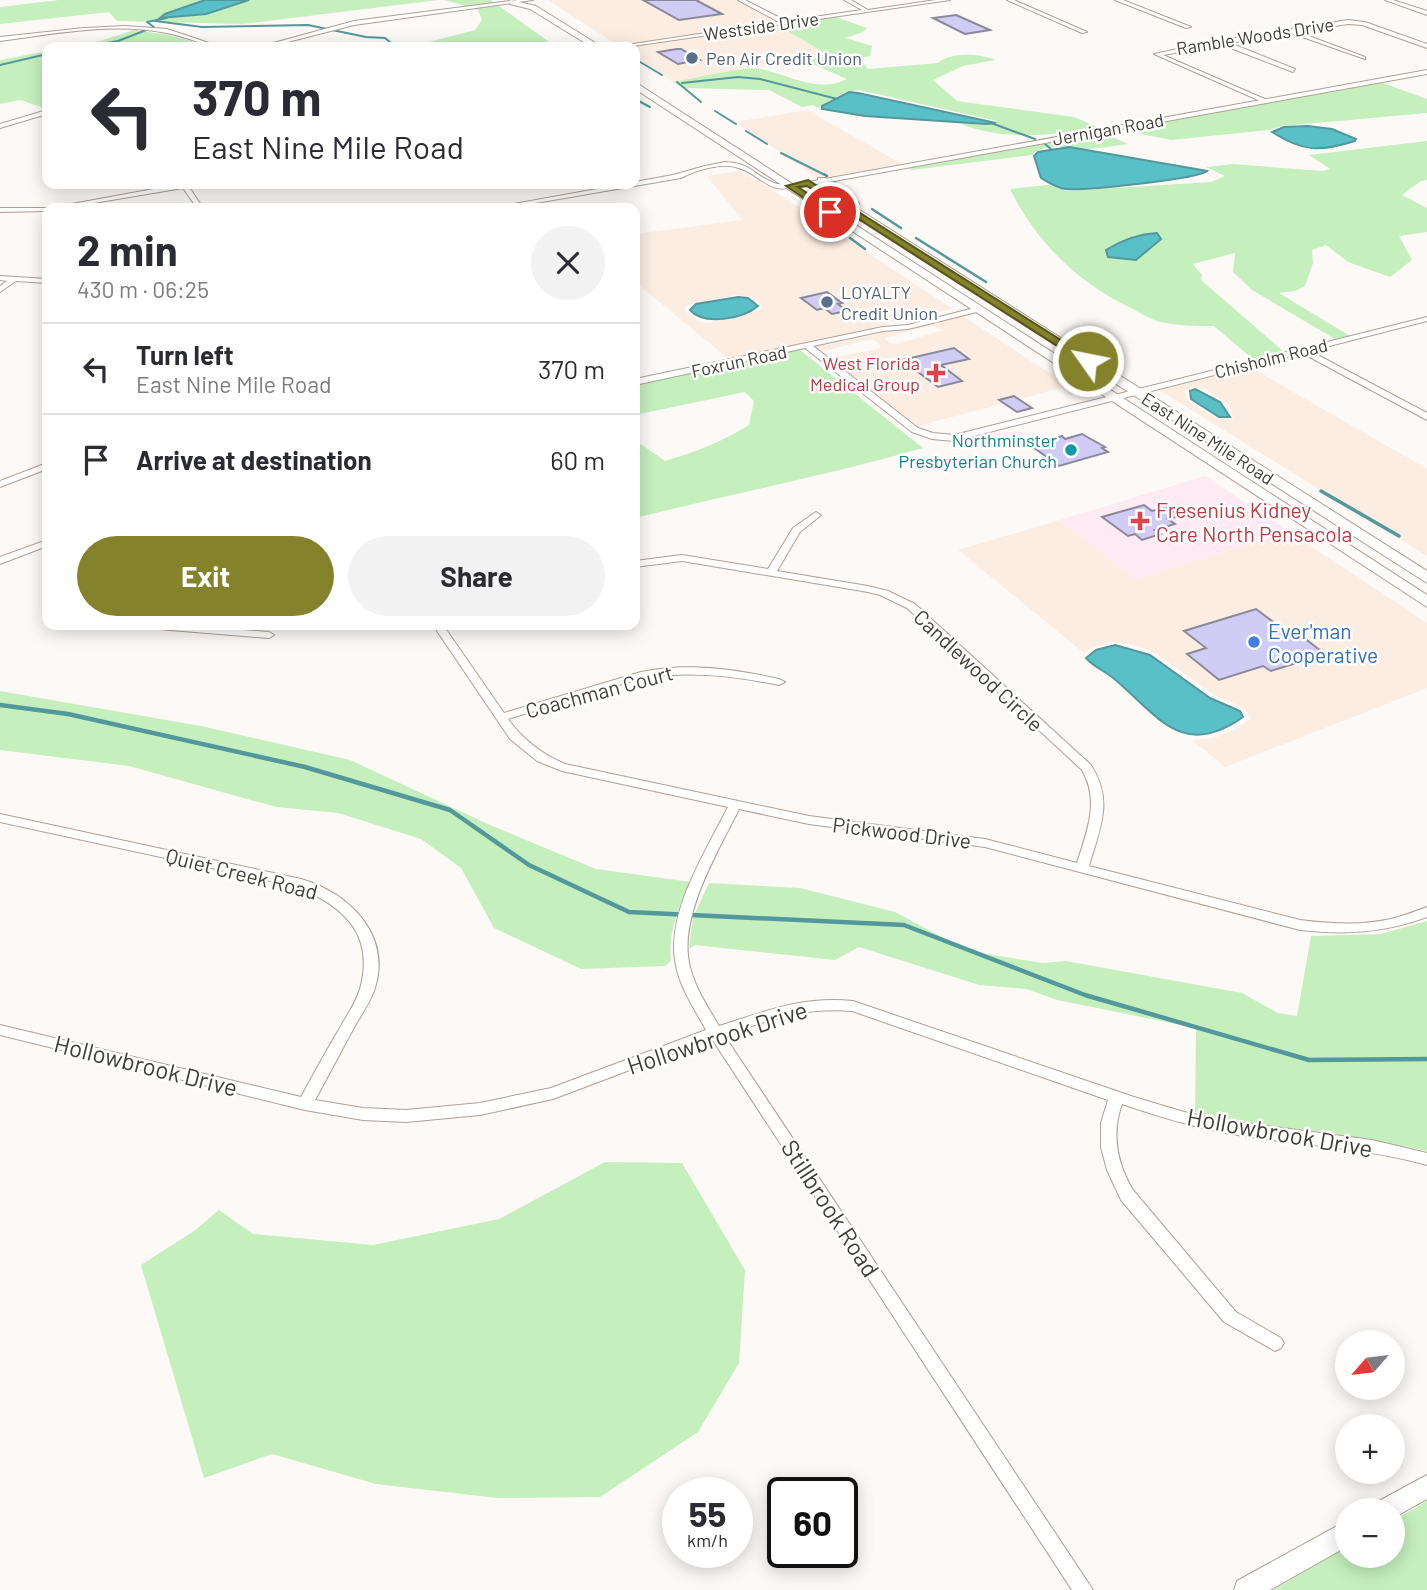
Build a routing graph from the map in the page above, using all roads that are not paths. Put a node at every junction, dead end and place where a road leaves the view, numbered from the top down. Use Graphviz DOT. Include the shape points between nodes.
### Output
graph roads {
  1 [pos="529,0"];
  2 [pos="741,0"];
  3 [pos="846,0"];
  4 [pos="947,0"];
  5 [pos="1010,0"];
  6 [pos="1118,0"];
  7 [pos="1388,0"];
  8 [pos="509,1"];
  9 [pos="542,1"];
  10 [pos="868,11"];
  11 [pos="1427,13"];
  12 [pos="556,20"];
  13 [pos="785,23"];
  14 [pos="1188,27"];
  15 [pos="1290,30"];
  16 [pos="1084,32"];
  17 [pos="0,39"];
  18 [pos="1222,41"];
  19 [pos="202,42"];
  20 [pos="281,42"];
  21 [pos="571,42"];
  22 [pos="588,42"];
  23 [pos="590,42"];
  24 [pos="640,44"];
  25 [pos="1427,46"];
  26 [pos="1363,58"];
  27 [pos="1293,70"];
  28 [pos="1427,72"];
  29 [pos="640,80"];
  30 [pos="640,81"];
  31 [pos="661,88"];
  32 [pos="1265,101"];
  33 [pos="42,113"];
  34 [pos="0,126"];
  35 [pos="702,128"];
  36 [pos="739,153"];
  37 [pos="729,165"];
  38 [pos="747,171"];
  39 [pos="675,177"];
  40 [pos="805,181"];
  41 [pos="640,183"];
  42 [pos="161,189"];
  43 [pos="606,189"];
  44 [pos="82,203"];
  45 [pos="525,203"];
  46 [pos="42,209"];
  47 [pos="0,210"];
  48 [pos="891,235"];
  49 [pos="0,278"];
  50 [pos="14,279"];
  51 [pos="42,281"];
  52 [pos="0,290"];
  53 [pos="978,309"];
  54 [pos="1424,322"];
  55 [pos="807,346"];
  56 [pos="1302,350"];
  57 [pos="1110,375"];
  58 [pos="640,381"];
  59 [pos="1137,392"];
  60 [pos="1115,398"];
  61 [pos="1427,417"];
  62 [pos="42,468"];
  63 [pos="0,484"];
  64 [pos="816,515"];
  65 [pos="42,546"];
  66 [pos="0,561"];
  67 [pos="640,563"];
  68 [pos="771,572"];
  69 [pos="1427,578"];
  70 [pos="1427,602"];
  71 [pos="208,630"];
  72 [pos="442,630"];
  73 [pos="269,635"];
  74 [pos="779,682"];
  75 [pos="503,717"];
  76 [pos="734,805"];
  77 [pos="0,818"];
  78 [pos="1082,867"];
  79 [pos="1427,912"];
  80 [pos="0,1030"];
  81 [pos="715,1032"];
  82 [pos="1116,1097"];
  83 [pos="305,1104"];
  84 [pos="1427,1159"];
  85 [pos="1275,1343"];
  86 [pos="1427,1486"];
  87 [pos="1405,1499"];
  88 [pos="1335,1539"];
  89 [pos="1083,1590"];
  90 [pos="1246,1590"];
  1 -- 8 [label="main road"];
  1 -- 12 [label="main road"];
  2 -- 13 [label="street"];
  3 -- 10 [label="street"];
  4 -- 10 [label="street, Westside Drive"];
  5 -- 16 [label="street"];
  6 -- 14 [label="street"];
  7 -- 11 [label="street"];
  8 -- 20 [label="street" via="354,23"];
  8 -- 21 [label="main road"];
  8 -- 22 [label="main road" via="528,5"];
  9 -- 12 [label="main road"];
  10 -- 13 [label="street, Westside Drive"];
  12 -- 23 [label="main road"];
  13 -- 24 [label="street, Westside Drive"];
  15 -- 18 [label="street, Ramble Woods Drive"];
  15 -- 25 [label="street, Ramble Woods Drive" via="1353,22"];
  15 -- 26 [label="street"];
  17 -- 19 [label="street" via="134,28"];
  18 -- 27 [label="street"];
  18 -- 32 [label="street, Ramble Woods Drive" via="1157,54"];
  28 -- 32 [label="street, Jernigan Road"];
  29 -- 31 [label="main road, East Nine Mile Road"];
  30 -- 35 [label="main road, East Nine Mile Road"];
  32 -- 40 [label="street, Jernigan Road"];
  33 -- 34 [label="street"];
  35 -- 36 [label="main road, East Nine Mile Road"];
  35 -- 40 [label="main road" via="785,177"];
  36 -- 37 [label="street"];
  36 -- 40 [label="main road, East Nine Mile Road"];
  37 -- 38 [label="street"];
  37 -- 39 [label="street"];
  38 -- 39 [label="street"];
  38 -- 40 [label="street" via="771,187"];
  39 -- 41 [label="street"];
  40 -- 48 [label="main road, East Nine Mile Road"];
  40 -- 53 [label="main road, East Nine Mile Road"];
  42 -- 44 [label="street"];
  43 -- 45 [label="street"];
  46 -- 47 [label="street"];
  48 -- 53 [label="main road" via="974,293"];
  48 -- 57 [label="main road, East Nine Mile Road"];
  49 -- 50 [label="street"];
  50 -- 51 [label="street"];
  50 -- 52 [label="street"];
  53 -- 55 [label="street, Foxrun Road" via="901,321"];
  53 -- 57 [label="main road" via="1011,317 1090,369"];
  53 -- 60 [label="main road, East Nine Mile Road"];
  54 -- 56 [label="street, Chisholm Road"];
  55 -- 58 [label="street, Foxrun Road"];
  55 -- 60 [label="street, Chisholm Road" via="915,430 932,436 957,438"];
  56 -- 59 [label="street, Chisholm Road"];
  56 -- 61 [label="street"];
  57 -- 59 [label="main road, East Nine Mile Road"];
  59 -- 60 [label="street, Chisholm Road"];
  59 -- 69 [label="main road, East Nine Mile Road"];
  60 -- 70 [label="main road, East Nine Mile Road"];
  62 -- 63 [label="street"];
  64 -- 68 [label="street" via="796,530"];
  65 -- 66 [label="street"];
  67 -- 68 [label="street, Candlewood Circle" via="682,558"];
  68 -- 78 [label="street, Candlewood Circle" via="868,589 911,606 1087,768 1100,802"];
  71 -- 73 [label="street"];
  72 -- 75 [label="street, Pickwood Drive"];
  74 -- 75 [label="street, Coachman Court" via="710,669 669,670"];
  75 -- 76 [label="street, Pickwood Drive" via="514,736 547,761"];
  76 -- 78 [label="street, Pickwood Drive" via="985,843"];
  76 -- 81 [label="street, Stillbrook Road" via="684,916 680,937 688,982"];
  77 -- 83 [label="street, Quiet Creek Road" via="301,883 346,907 367,936 372,972 367,991"];
  78 -- 79 [label="street, Pickwood Drive" via="1327,929 1378,928"];
  80 -- 83 [label="street, Hollowbrook Drive"];
  81 -- 82 [label="street, Hollowbrook Drive" via="796,1007 853,1006"];
  81 -- 83 [label="street, Hollowbrook Drive" via="553,1093 480,1110 363,1115"];
  81 -- 89 [label="street, Stillbrook Road"];
  82 -- 84 [label="street, Hollowbrook Drive" via="1248,1132 1325,1140"];
  82 -- 85 [label="street" via="1107,1144 1116,1177 1230,1317"];
  86 -- 87 [label="street"];
  88 -- 90 [label="street"];
}
